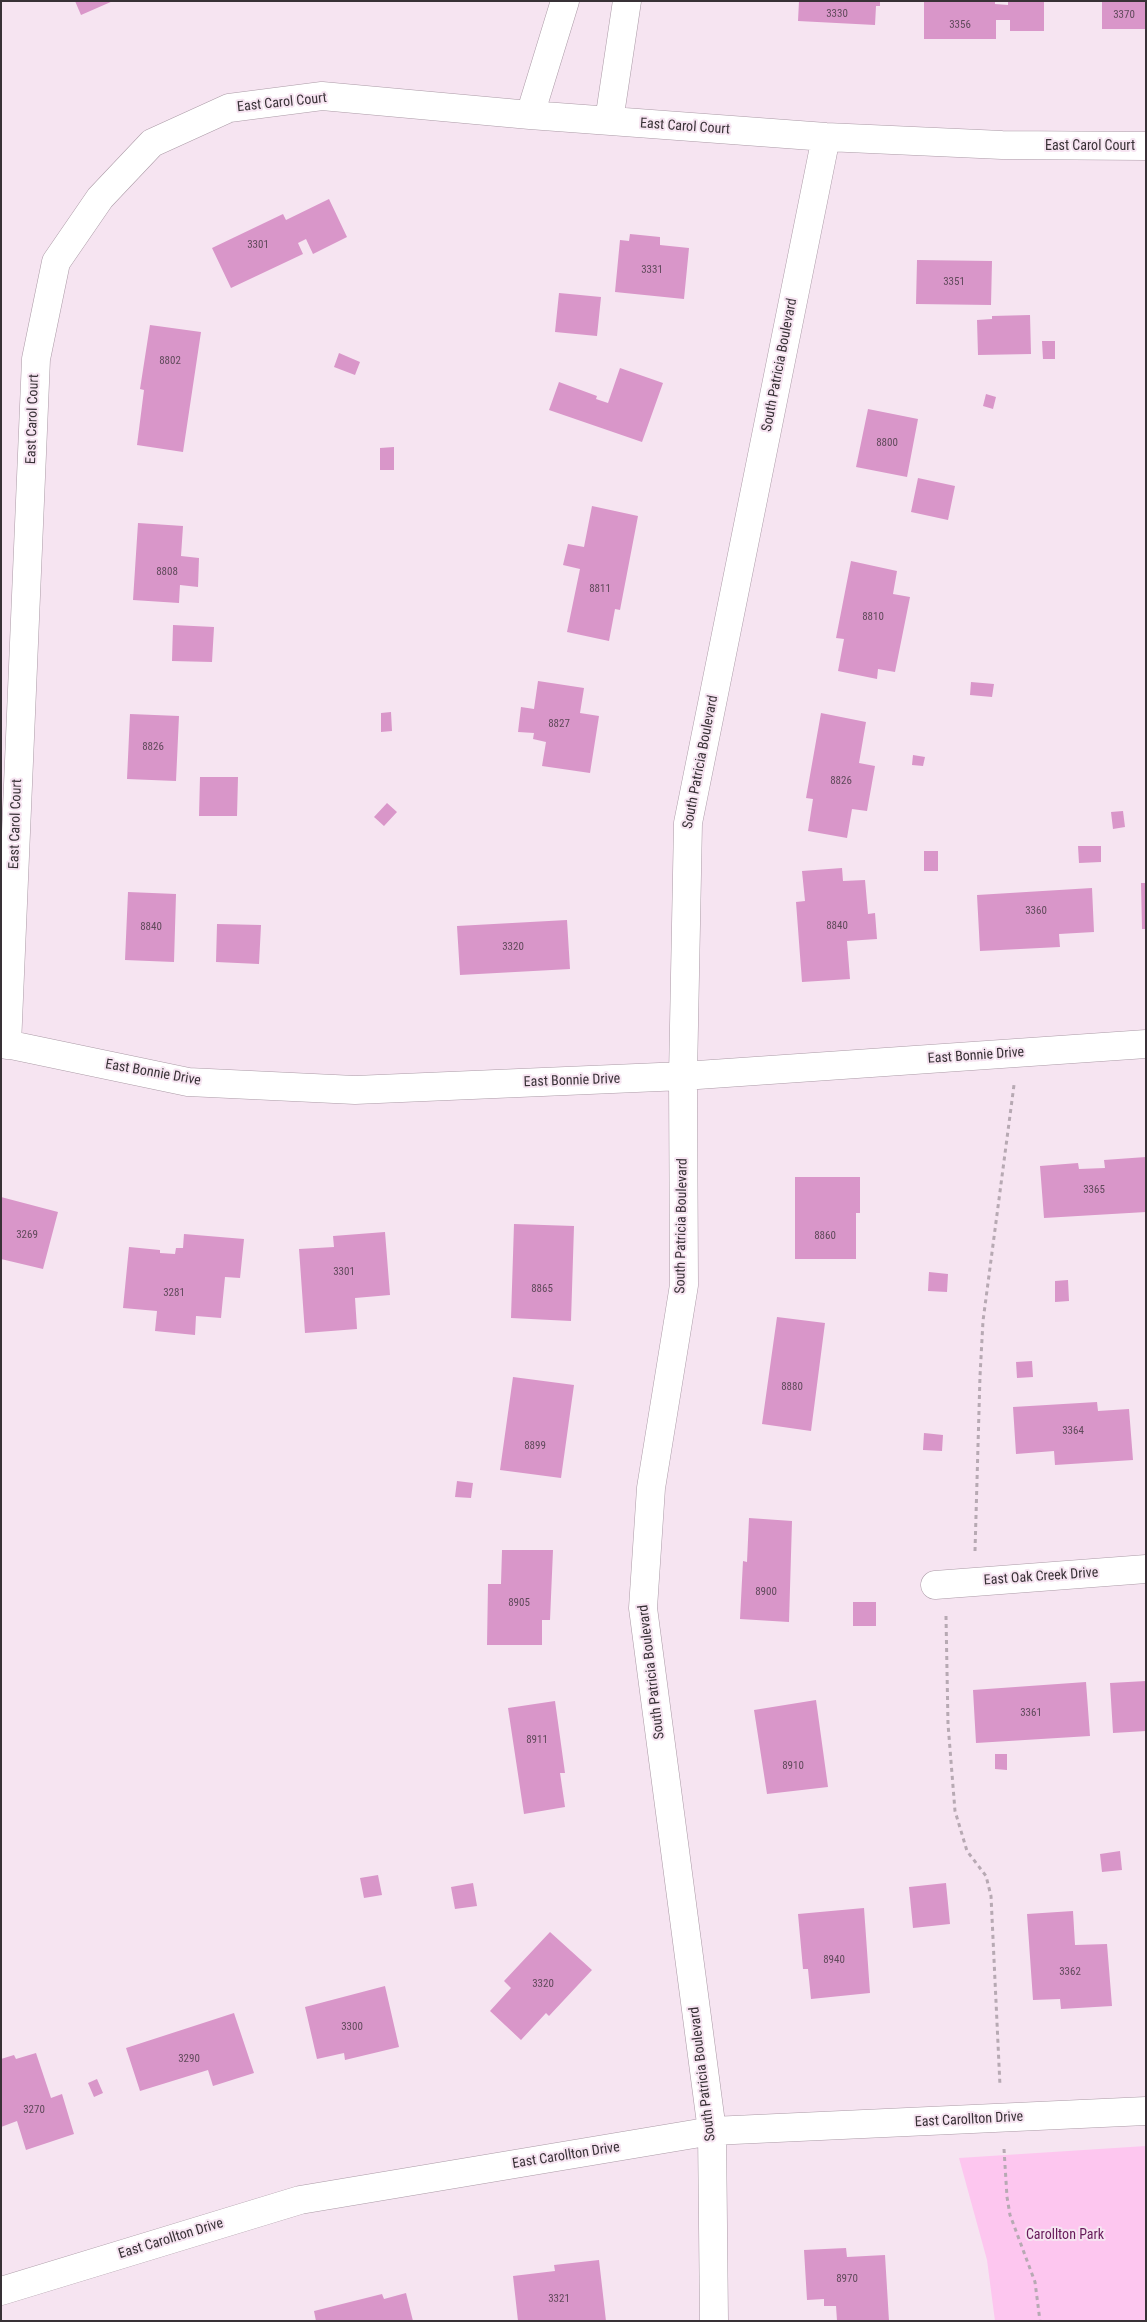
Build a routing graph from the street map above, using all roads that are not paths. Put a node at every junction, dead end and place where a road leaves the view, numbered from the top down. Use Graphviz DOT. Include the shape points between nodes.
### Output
graph roads {
  1 [pos="565,1"];
  2 [pos="627,1"];
  3 [pos="530,115"];
  4 [pos="609,121"];
  5 [pos="826,137"];
  6 [pos="1146,146"];
  7 [pos="4,1044"];
  8 [pos="1146,1044"];
  9 [pos="683,1076"];
  10 [pos="1146,1569"];
  11 [pos="941,1584"];
  12 [pos="1146,2111"];
  13 [pos="712,2131"];
  14 [pos="1,2291"];
  15 [pos="714,2321"];
  1 -- 3 [label="street"];
  2 -- 4 [label="street"];
  3 -- 4 [label="street, East Carol Court"];
  3 -- 7 [label="street, East Carol Court" via="322,96 230,108 152,143 100,198 56,262 36,359"];
  4 -- 5 [label="street, East Carol Court"];
  5 -- 6 [label="street, East Carol Court" via="1002,145"];
  5 -- 9 [label="street, South Patricia Boulevard" via="688,823"];
  7 -- 9 [label="street, East Bonnie Drive" via="188,1082 355,1090"];
  8 -- 9 [label="street, East Bonnie Drive"];
  9 -- 13 [label="street, South Patricia Boulevard" via="684,1285 651,1488 643,1608"];
  10 -- 11 [label="street, East Oak Creek Drive"];
  12 -- 13 [label="street, East Carollton Drive"];
  13 -- 14 [label="street, East Carollton Drive" via="300,2200"];
  13 -- 15 [label="street, South Patricia Boulevard"];
}
